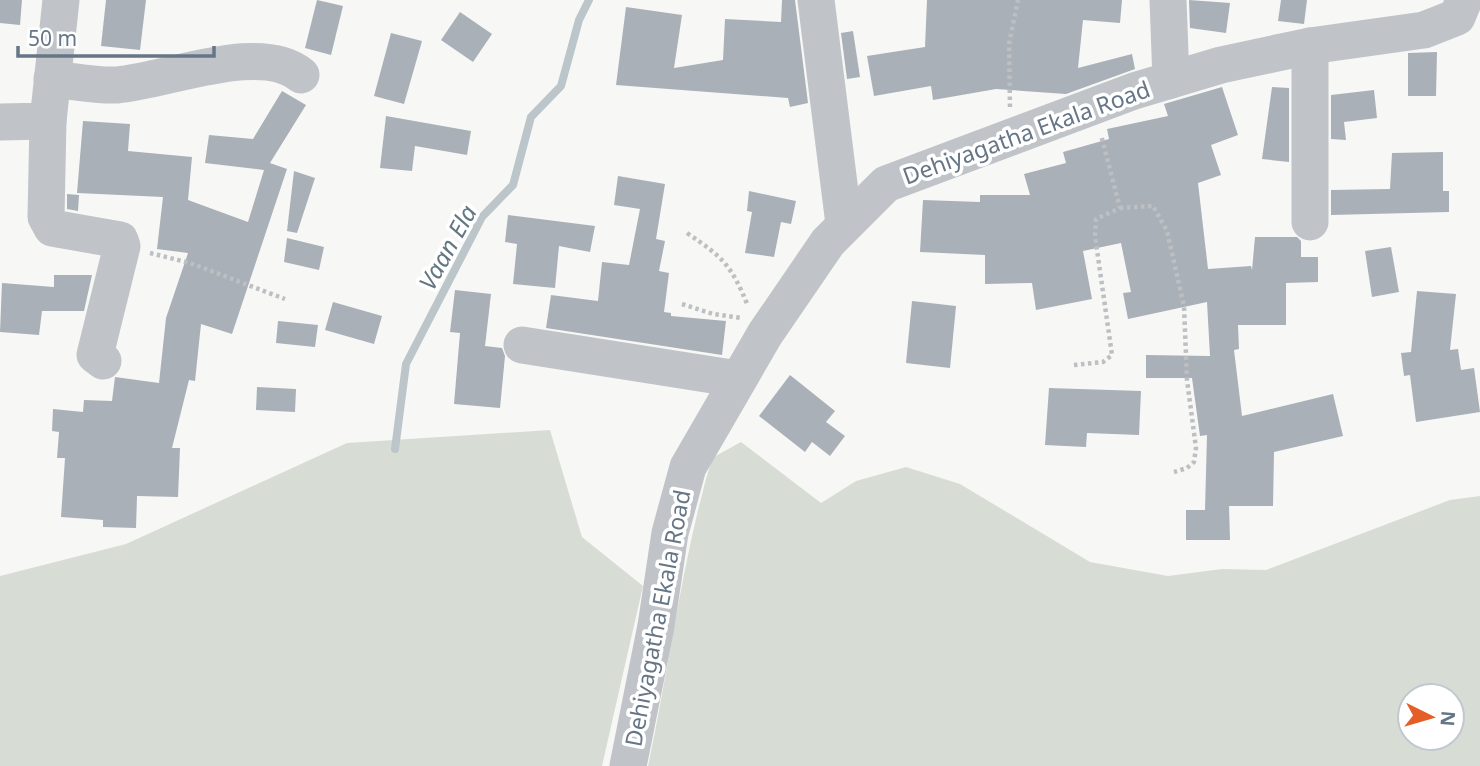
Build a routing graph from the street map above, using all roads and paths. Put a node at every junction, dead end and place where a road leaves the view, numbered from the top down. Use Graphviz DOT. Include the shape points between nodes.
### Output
graph roads {
  1 [pos="61,0"];
  2 [pos="816,0"];
  3 [pos="1018,0"];
  4 [pos="1168,0"];
  5 [pos="1467,15"];
  6 [pos="1310,46"];
  7 [pos="301,75"];
  8 [pos="52,79"];
  9 [pos="1171,80"];
  10 [pos="1093,107"];
  11 [pos="48,121"];
  12 [pos="0,122"];
  13 [pos="1013,136"];
  14 [pos="1120,208"];
  15 [pos="1310,222"];
  16 [pos="844,224"];
  17 [pos="687,233"];
  18 [pos="122,246"];
  19 [pos="285,299"];
  20 [pos="682,304"];
  21 [pos="522,345"];
  22 [pos="103,361"];
  23 [pos="1074,365"];
  24 [pos="738,379"];
  25 [pos="1174,472"];
  26 [pos="628,766"];
  1 -- 8 [label="street"];
  2 -- 16 [label="street"];
  3 -- 13 [label="path" via="1007,84"];
  4 -- 9 [label="street"];
  5 -- 6 [label="street, Dehiyagatha Ekala Road" via="1424,30"];
  6 -- 9 [label="street, Dehiyagatha Ekala Road"];
  6 -- 15 [label="street"];
  7 -- 8 [label="street" via="289,65 245,61 116,85"];
  8 -- 11 [label="street"];
  9 -- 10 [label="street, Dehiyagatha Ekala Road"];
  10 -- 13 [label="street, Dehiyagatha Ekala Road"];
  10 -- 14 [label="path"];
  11 -- 12 [label="street"];
  11 -- 18 [label="street" via="46,217 52,228 109,236 120,240"];
  13 -- 16 [label="street, Dehiyagatha Ekala Road" via="886,184"];
  14 -- 23 [label="path" via="1096,219 1095,236 1112,355 1103,362"];
  14 -- 25 [label="path" via="1153,206 1159,213 1184,306 1196,448 1194,462"];
  16 -- 24 [label="street, Dehiyagatha Ekala Road" via="772,323"];
  17 -- 20 [label="path" via="723,257 752,317 713,314"];
  18 -- 19 [label="path" via="190,264"];
  18 -- 22 [label="street" via="95,355"];
  21 -- 24 [label="street"];
  24 -- 26 [label="street, Dehiyagatha Ekala Road" via="688,467 678,497"];
}
